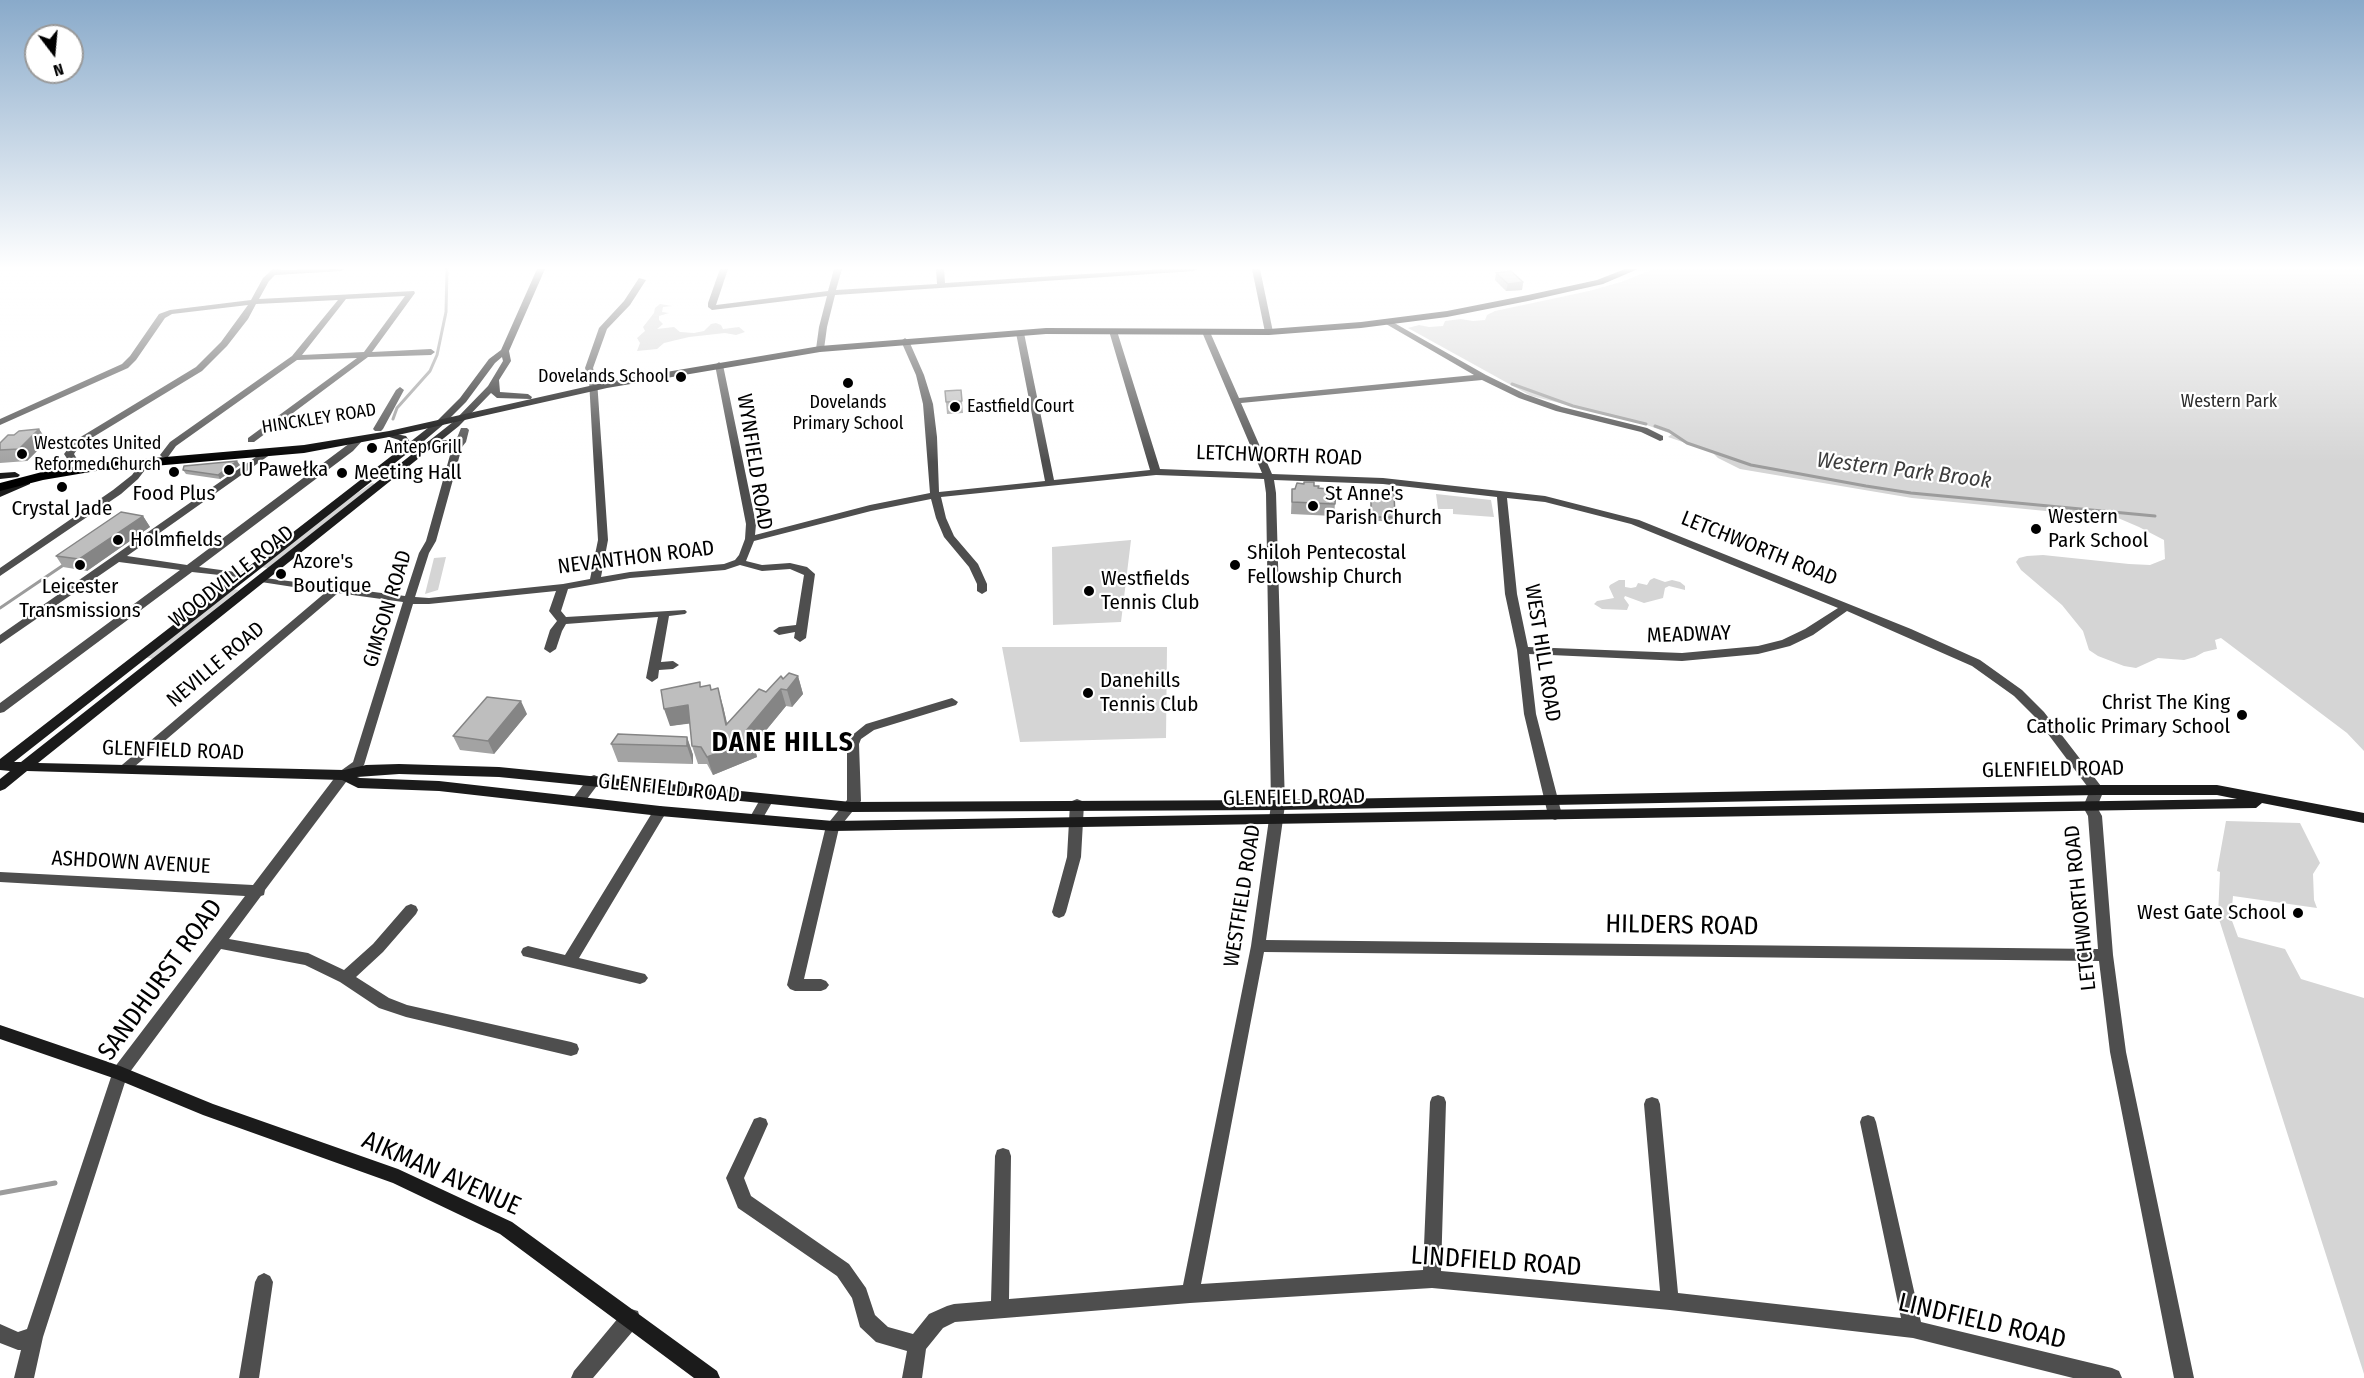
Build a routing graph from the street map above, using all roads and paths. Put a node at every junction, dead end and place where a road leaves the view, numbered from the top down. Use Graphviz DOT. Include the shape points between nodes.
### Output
graph roads {
  1 [pos="150,333"];
  2 [pos="232,333"];
  3 [pos="315,333"];
  4 [pos="382,333"];
  5 [pos="513,333"];
  6 [pos="601,333"];
  7 [pos="822,333"];
  8 [pos="1016,333"];
  9 [pos="1020,333"];
  10 [pos="1114,333"];
  11 [pos="1207,333"];
  12 [pos="1408,333"];
  13 [pos="905,341"];
  14 [pos="820,349"];
  15 [pos="505,351"];
  16 [pos="431,352"];
  17 [pos="366,355"];
  18 [pos="295,358"];
  19 [pos="719,365"];
  20 [pos="1483,377"];
  21 [pos="495,380"];
  22 [pos="592,388"];
  23 [pos="400,390"];
  24 [pos="528,397"];
  25 [pos="1236,401"];
  26 [pos="474,407"];
  27 [pos="452,412"];
  28 [pos="464,417"];
  29 [pos="0,422"];
  30 [pos="441,422"];
  31 [pos="464,430"];
  32 [pos="383,431"];
  33 [pos="261,432"];
  34 [pos="277,433"];
  35 [pos="1660,438"];
  36 [pos="251,440"];
  37 [pos="358,440"];
  38 [pos="431,443"];
  39 [pos="457,447"];
  40 [pos="409,449"];
  41 [pos="266,454"];
  42 [pos="165,455"];
  43 [pos="146,462"];
  44 [pos="83,463"];
  45 [pos="1156,472"];
  46 [pos="38,474"];
  47 [pos="1268,476"];
  48 [pos="0,478"];
  49 [pos="1050,482"];
  50 [pos="0,487"];
  51 [pos="0,494"];
  52 [pos="1502,494"];
  53 [pos="935,495"];
  54 [pos="750,538"];
  55 [pos="116,558"];
  56 [pos="739,561"];
  57 [pos="188,568"];
  58 [pos="0,573"];
  59 [pos="243,576"];
  60 [pos="261,579"];
  61 [pos="595,580"];
  62 [pos="563,587"];
  63 [pos="335,590"];
  64 [pos="982,591"];
  65 [pos="409,600"];
  66 [pos="1846,607"];
  67 [pos="681,612"];
  68 [pos="664,613"];
  69 [pos="563,621"];
  70 [pos="779,631"];
  71 [pos="0,640"];
  72 [pos="564,642"];
  73 [pos="1523,650"];
  74 [pos="133,662"];
  75 [pos="151,665"];
  76 [pos="674,665"];
  77 [pos="952,702"];
  78 [pos="0,709"];
  79 [pos="0,766"];
  80 [pos="24,766"];
  81 [pos="122,770"];
  82 [pos="344,775"];
  83 [pos="594,780"];
  84 [pos="0,786"];
  85 [pos="2097,790"];
  86 [pos="1826,795"];
  87 [pos="767,799"];
  88 [pos="1552,800"];
  89 [pos="579,801"];
  90 [pos="2281,802"];
  91 [pos="1077,804"];
  92 [pos="851,807"];
  93 [pos="2090,807"];
  94 [pos="1834,809"];
  95 [pos="660,811"];
  96 [pos="1277,812"];
  97 [pos="1555,815"];
  98 [pos="2364,818"];
  99 [pos="755,820"];
  100 [pos="1077,823"];
  101 [pos="833,826"];
  102 [pos="0,877"];
  103 [pos="259,891"];
  104 [pos="411,910"];
  105 [pos="1059,912"];
  106 [pos="219,943"];
  107 [pos="1258,946"];
  108 [pos="528,952"];
  109 [pos="2106,955"];
  110 [pos="569,961"];
  111 [pos="345,978"];
  112 [pos="640,978"];
  113 [pos="821,985"];
  114 [pos="0,1032"];
  115 [pos="571,1049"];
  116 [pos="120,1073"];
  117 [pos="1438,1102"];
  118 [pos="1652,1104"];
  119 [pos="1868,1122"];
  120 [pos="760,1124"];
  121 [pos="1003,1156"];
  122 [pos="1432,1279"];
  123 [pos="264,1282"];
  124 [pos="1190,1294"];
  125 [pos="1670,1301"];
  126 [pos="1000,1309"];
  127 [pos="631,1318"];
  128 [pos="1913,1329"];
  129 [pos="0,1333"];
  130 [pos="34,1337"];
  131 [pos="917,1345"];
  132 [pos="24,1378"];
  133 [pos="249,1378"];
  134 [pos="581,1378"];
  135 [pos="710,1378"];
  136 [pos="912,1378"];
  137 [pos="2112,1378"];
  138 [pos="2184,1378"];
  1 -- 29 [label="street" via="125,366"];
  2 -- 44 [label="street" via="199,369 77,443 70,458"];
  3 -- 18 [label="street"];
  4 -- 17 [label="street"];
  5 -- 15 [label="street"];
  6 -- 22 [label="street" via="589,368"];
  7 -- 14 [label="street"];
  8 -- 13 [label="main road, HINCKLEY ROAD"];
  9 -- 49 [label="street"];
  10 -- 45 [label="street"];
  11 -- 25 [label="street, WESTFIELD ROAD"];
  12 -- 20 [label="street"];
  13 -- 14 [label="main road, HINCKLEY ROAD"];
  13 -- 53 [label="street" via="928,404"];
  14 -- 19 [label="main road, HINCKLEY ROAD"];
  15 -- 21 [label="street, WOODVILLE ROAD" via="507,361"];
  15 -- 27 [label="street, WOODVILLE ROAD" via="492,361"];
  16 -- 17 [label="street"];
  17 -- 18 [label="street"];
  17 -- 33 [label="street"];
  18 -- 42 [label="street" via="173,444"];
  19 -- 22 [label="main road, HINCKLEY ROAD"];
  19 -- 54 [label="street, WYNFIELD ROAD" via="751,524"];
  20 -- 25 [label="street"];
  20 -- 35 [label="street" via="1539,403 1644,430"];
  21 -- 24 [label="street" via="497,395"];
  21 -- 26 [label="street, WOODVILLE ROAD"];
  22 -- 24 [label="main road, HINCKLEY ROAD"];
  22 -- 28 [label="main road, HINCKLEY ROAD"];
  22 -- 61 [label="street" via="603,540"];
  23 -- 32 [label="street"];
  24 -- 26 [label="main road, HINCKLEY ROAD"];
  25 -- 47 [label="street, WESTFIELD ROAD"];
  26 -- 27 [label="main road, HINCKLEY ROAD"];
  26 -- 28 [label="street, WOODVILLE ROAD"];
  27 -- 30 [label="street, WOODVILLE ROAD"];
  27 -- 32 [label="main road, HINCKLEY ROAD"];
  28 -- 30 [label="main road, HINCKLEY ROAD"];
  28 -- 38 [label="street, WOODVILLE ROAD"];
  30 -- 32 [label="main road, HINCKLEY ROAD"];
  30 -- 40 [label="street, WOODVILLE ROAD"];
  31 -- 39 [label="street, GIMSON ROAD"];
  32 -- 37 [label="main road, HINCKLEY ROAD"];
  32 -- 40 [label="street" via="403,438"];
  32 -- 42 [label="main road, HINCKLEY ROAD"];
  33 -- 34 [label="street"];
  33 -- 36 [label="street"];
  37 -- 41 [label="main road, HINCKLEY ROAD"];
  37 -- 57 [label="street"];
  38 -- 39 [label="street"];
  38 -- 60 [label="street, WOODVILLE ROAD"];
  39 -- 65 [label="street, GIMSON ROAD" via="431,541"];
  40 -- 59 [label="street, WOODVILLE ROAD"];
  41 -- 43 [label="main road, HINCKLEY ROAD"];
  41 -- 55 [label="street"];
  42 -- 44 [label="main road, HINCKLEY ROAD"];
  43 -- 46 [label="main road, HINCKLEY ROAD"];
  43 -- 58 [label="street" via="117,492"];
  44 -- 46 [label="main road, HINCKLEY ROAD"];
  45 -- 47 [label="street, LETCHWORTH ROAD"];
  45 -- 49 [label="street, LETCHWORTH ROAD"];
  46 -- 48 [label="main road"];
  46 -- 50 [label="main road"];
  46 -- 51 [label="street"];
  47 -- 52 [label="street, LETCHWORTH ROAD" via="1383,481"];
  47 -- 96 [label="street, WESTFIELD ROAD" via="1274,523"];
  49 -- 53 [label="street, LETCHWORTH ROAD"];
  52 -- 66 [label="street, LETCHWORTH ROAD" via="1569,504 1635,522"];
  52 -- 73 [label="street, WEST HILL ROAD" via="1511,594"];
  53 -- 54 [label="street, LETCHWORTH ROAD"];
  53 -- 64 [label="street" via="949,537 974,566"];
  54 -- 56 [label="street, WYNFIELD ROAD"];
  55 -- 57 [label="street"];
  55 -- 71 [label="street"];
  56 -- 61 [label="street, NEVANTHON ROAD" via="725,567"];
  56 -- 70 [label="street, NEVANTHON ROAD" via="762,568 803,568 810,574 801,633"];
  57 -- 59 [label="street"];
  57 -- 78 [label="street"];
  59 -- 60 [label="street, NEVANTHON ROAD" via="239,582 243,584"];
  59 -- 74 [label="street, WOODVILLE ROAD"];
  60 -- 63 [label="street, NEVANTHON ROAD"];
  60 -- 75 [label="street, WOODVILLE ROAD"];
  61 -- 62 [label="street, NEVANTHON ROAD"];
  62 -- 65 [label="street, NEVANTHON ROAD"];
  62 -- 69 [label="street" via="555,611"];
  63 -- 65 [label="street, NEVANTHON ROAD"];
  63 -- 81 [label="street, NEVILLE ROAD"];
  65 -- 82 [label="street, GIMSON ROAD" via="362,758"];
  66 -- 73 [label="street, MEADWAY" via="1809,632 1758,650 1682,657"];
  66 -- 85 [label="street, LETCHWORTH ROAD" via="1940,645 1992,673 2040,715"];
  67 -- 68 [label="street"];
  68 -- 69 [label="street"];
  68 -- 76 [label="street" via="652,673"];
  69 -- 72 [label="street" via="550,646"];
  73 -- 88 [label="street, WEST HILL ROAD" via="1530,714"];
  74 -- 75 [label="street"];
  74 -- 79 [label="street, WOODVILLE ROAD"];
  75 -- 80 [label="street, WOODVILLE ROAD"];
  77 -- 92 [label="street" via="870,727 856,737"];
  79 -- 80 [label="street, GLENFIELD ROAD"];
  80 -- 81 [label="street, GLENFIELD ROAD"];
  80 -- 84 [label="street, WOODVILLE ROAD"];
  81 -- 82 [label="street, GLENFIELD ROAD"];
  82 -- 83 [label="street, GLENFIELD ROAD" via="399,769"];
  82 -- 89 [label="street, GLENFIELD ROAD" via="358,783 439,786"];
  82 -- 103 [label="street, SANDHURST ROAD"];
  83 -- 87 [label="street, GLENFIELD ROAD"];
  83 -- 89 [label="street, GLENFIELD ROAD"];
  85 -- 86 [label="street, GLENFIELD ROAD"];
  85 -- 90 [label="street, GLENFIELD ROAD" via="2217,790"];
  85 -- 93 [label="street, LETCHWORTH ROAD"];
  86 -- 88 [label="street, GLENFIELD ROAD"];
  86 -- 94 [label="street"];
  87 -- 92 [label="street, GLENFIELD ROAD"];
  87 -- 99 [label="street, GLENFIELD ROAD"];
  88 -- 96 [label="street, GLENFIELD ROAD"];
  88 -- 97 [label="street, WEST HILL ROAD"];
  89 -- 95 [label="street, GLENFIELD ROAD"];
  90 -- 93 [label="street, GLENFIELD ROAD"];
  90 -- 98 [label="street, GLENFIELD ROAD"];
  91 -- 92 [label="street, GLENFIELD ROAD"];
  91 -- 96 [label="street, GLENFIELD ROAD"];
  91 -- 100 [label="street"];
  92 -- 101 [label="street"];
  93 -- 94 [label="street, GLENFIELD ROAD"];
  93 -- 109 [label="street, LETCHWORTH ROAD" via="2095,816"];
  94 -- 97 [label="street, GLENFIELD ROAD"];
  95 -- 99 [label="street, GLENFIELD ROAD"];
  95 -- 110 [label="street"];
  96 -- 97 [label="street, GLENFIELD ROAD"];
  96 -- 100 [label="street, GLENFIELD ROAD"];
  96 -- 107 [label="street, WESTFIELD ROAD"];
  99 -- 101 [label="street, GLENFIELD ROAD"];
  100 -- 101 [label="street, GLENFIELD ROAD"];
  100 -- 105 [label="street" via="1074,857"];
  101 -- 113 [label="street" via="795,986"];
  102 -- 103 [label="street, ASHDOWN AVENUE"];
  103 -- 106 [label="street, SANDHURST ROAD"];
  104 -- 111 [label="street"];
  106 -- 111 [label="street" via="308,959"];
  106 -- 116 [label="street, SANDHURST ROAD"];
  107 -- 109 [label="street, HILDERS ROAD"];
  107 -- 124 [label="street, WESTFIELD ROAD"];
  108 -- 110 [label="street"];
  109 -- 138 [label="street, LETCHWORTH ROAD" via="2118,1052"];
  110 -- 112 [label="street"];
  111 -- 115 [label="street" via="384,1003 406,1011"];
  114 -- 116 [label="street, AIKMAN AVENUE"];
  116 -- 127 [label="street, AIKMAN AVENUE" via="209,1110 398,1177 506,1228"];
  116 -- 130 [label="street, SANDHURST ROAD"];
  117 -- 122 [label="street"];
  118 -- 125 [label="street"];
  119 -- 128 [label="street"];
  120 -- 131 [label="street" via="735,1178 744,1202 843,1270 860,1294 867,1320 882,1335"];
  121 -- 126 [label="street"];
  122 -- 124 [label="street, LINDFIELD ROAD"];
  122 -- 125 [label="street, LINDFIELD ROAD"];
  123 -- 133 [label="street"];
  124 -- 126 [label="street, LINDFIELD ROAD"];
  125 -- 128 [label="street, LINDFIELD ROAD"];
  126 -- 131 [label="street, LINDFIELD ROAD" via="954,1313 936,1322"];
  127 -- 134 [label="street"];
  127 -- 135 [label="street, AIKMAN AVENUE"];
  128 -- 137 [label="street, LINDFIELD ROAD"];
  129 -- 130 [label="street" via="18,1341"];
  130 -- 132 [label="street, SANDHURST ROAD"];
  131 -- 136 [label="street"];
}
